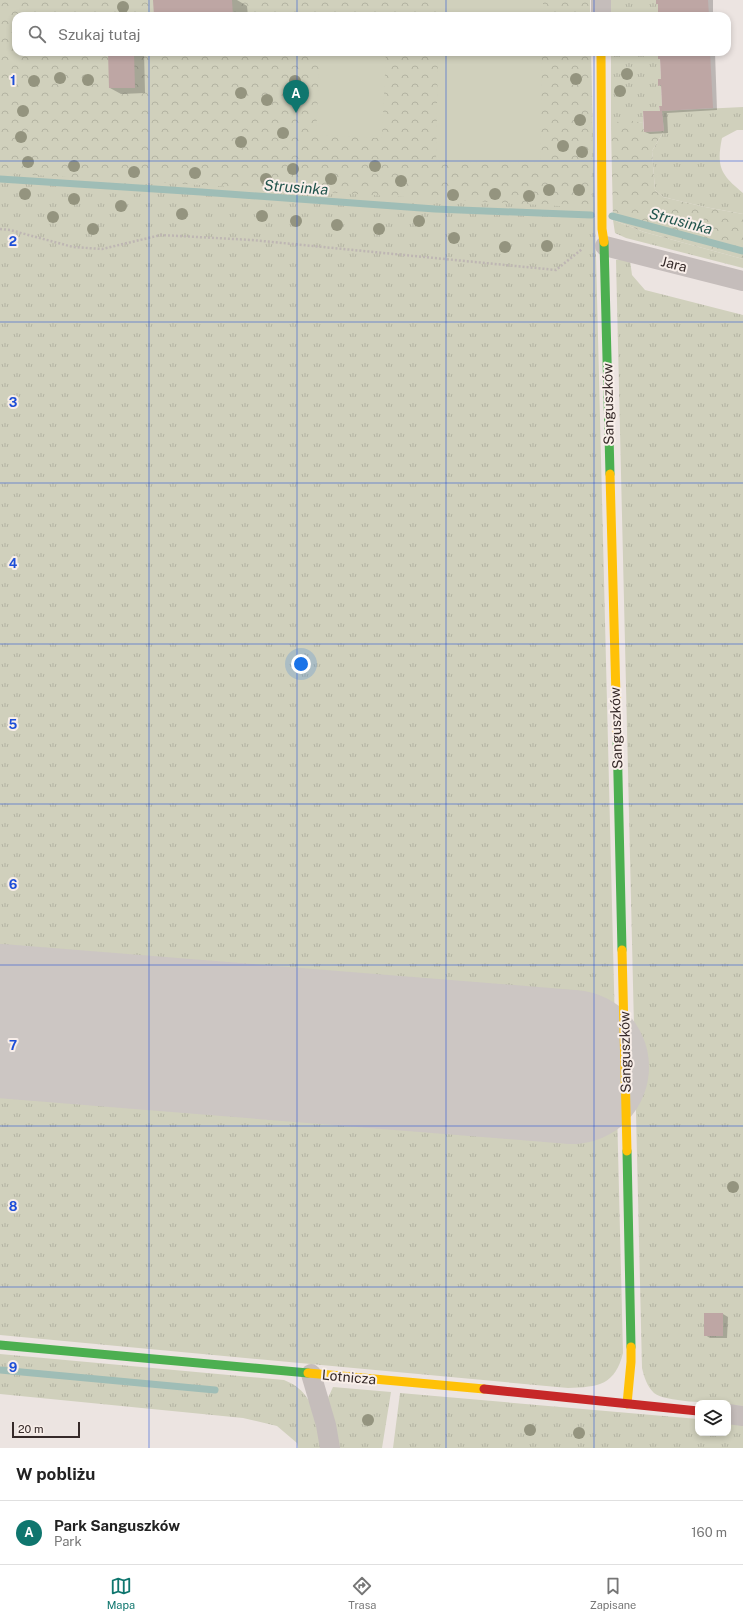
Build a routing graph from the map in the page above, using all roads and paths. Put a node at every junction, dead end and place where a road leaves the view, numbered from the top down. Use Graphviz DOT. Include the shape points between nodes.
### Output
graph roads {
  1 [pos="601,0"];
  2 [pos="601,12"];
  3 [pos="601,56"];
  4 [pos="0,229"];
  5 [pos="605,246"];
  6 [pos="743,281"];
  7 [pos="0,1344"];
  8 [pos="311,1374"];
  9 [pos="627,1404"];
  10 [pos="695,1411"];
  11 [pos="731,1414"];
  12 [pos="743,1416"];
  13 [pos="330,1448"];
  1 -- 2 [label="street"];
  3 -- 5 [label="street, Sanguszków" via="602,229"];
  4 -- 5 [label="path" via="73,247 102,249 161,235 252,240 556,270 583,248"];
  5 -- 6 [label="street, Jara"];
  5 -- 9 [label="street, Sanguszków" via="626,1062 631,1362"];
  7 -- 8 [label="street, Lotnicza"];
  8 -- 9 [label="street, Lotnicza"];
  8 -- 13 [label="street"];
  9 -- 10 [label="street, Lotnicza"];
  11 -- 12 [label="street"];
}
